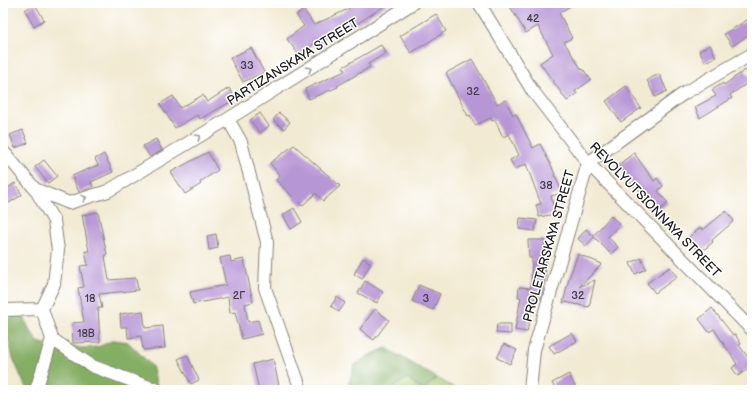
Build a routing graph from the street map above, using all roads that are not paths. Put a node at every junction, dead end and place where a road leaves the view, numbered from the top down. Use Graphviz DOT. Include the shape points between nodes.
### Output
graph roads {
  1 [pos="413,3"];
  2 [pos="479,3"];
  3 [pos="752,54"];
  4 [pos="228,119"];
  5 [pos="3,151"];
  6 [pos="588,163"];
  7 [pos="35,188"];
  8 [pos="42,309"];
  9 [pos="3,310"];
  10 [pos="752,330"];
  11 [pos="52,339"];
  12 [pos="36,390"];
  13 [pos="157,390"];
  14 [pos="301,390"];
  15 [pos="530,390"];
  4 -- 1 [label="street, PARTIZANSKAYA STREET, one-way"];
  2 -- 6 [label="street, REVOLYUTSIONNAYA STREET" via="532,90"];
  3 -- 6 [label="street, PROLETARSKAYA STREET" via="683,94"];
  7 -- 4 [label="street, PARTIZANSKAYA STREET, one-way" via="69,203 108,191"];
  4 -- 14 [label="street, PARTIZANSKAYA STREET" via="241,142 267,242 265,288"];
  5 -- 7 [label="street"];
  6 -- 10 [label="street, REVOLYUTSIONNAYA STREET"];
  6 -- 15 [label="street, PROLETARSKAYA STREET" via="534,350"];
  7 -- 8 [label="street" via="54,221 58,250 54,284"];
  8 -- 9 [label="street"];
  8 -- 11 [label="street"];
  11 -- 12 [label="street"];
  11 -- 13 [label="street" via="92,366"];
}
